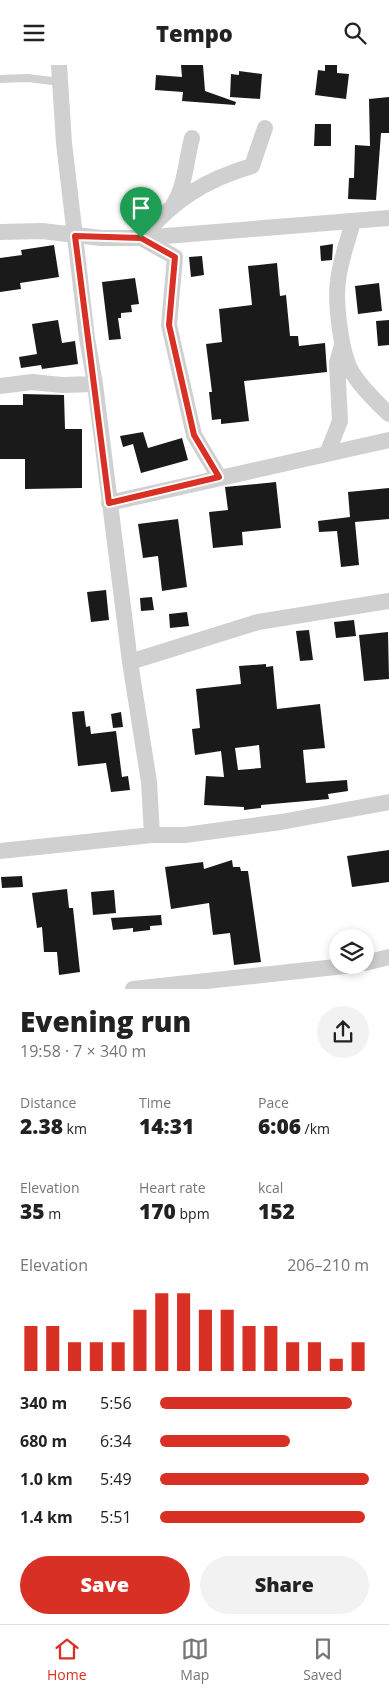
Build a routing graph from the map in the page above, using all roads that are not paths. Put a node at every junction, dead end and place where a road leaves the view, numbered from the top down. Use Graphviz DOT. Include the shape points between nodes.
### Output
graph roads {
  1 [pos="59,65"];
  2 [pos="0,79"];
  3 [pos="60,82"];
  4 [pos="265,128"];
  5 [pos="192,138"];
  6 [pos="171,207"];
  7 [pos="389,219"];
  8 [pos="353,221"];
  9 [pos="0,232"];
  10 [pos="75,236"];
  11 [pos="141,238"];
  12 [pos="343,342"];
  13 [pos="95,384"];
  14 [pos="0,386"];
  15 [pos="389,414"];
  16 [pos="389,440"];
  17 [pos="327,454"];
  18 [pos="219,477"];
  19 [pos="109,503"];
  20 [pos="389,601"];
  21 [pos="130,662"];
  22 [pos="389,802"];
  23 [pos="152,835"];
  24 [pos="0,851"];
  25 [pos="389,957"];
  26 [pos="374,961"];
  27 [pos="329,968"];
  28 [pos="133,989"];
  1 -- 3 [label="street"];
  2 -- 3 [label="lane"];
  3 -- 10 [label="street"];
  4 -- 6 [label="street" via="252,166 220,176"];
  5 -- 6 [label="street" via="181,193"];
  6 -- 11 [label="street"];
  7 -- 8 [label="street"];
  8 -- 11 [label="street"];
  8 -- 12 [label="street" via="338,281"];
  9 -- 10 [label="street" via="42,231"];
  10 -- 11 [label="street"];
  10 -- 13 [label="street"];
  11 -- 18 [label="street" via="175,257 169,325 194,435"];
  12 -- 15 [label="street" via="353,373"];
  12 -- 17 [label="street" via="337,363 340,421"];
  13 -- 14 [label="street" via="32,382"];
  13 -- 19 [label="street"];
  16 -- 17 [label="street"];
  17 -- 18 [label="street"];
  18 -- 19 [label="street"];
  19 -- 21 [label="street"];
  20 -- 21 [label="street" via="258,622"];
  21 -- 23 [label="street" via="149,782"];
  22 -- 23 [label="street" via="254,826 185,835"];
  23 -- 24 [label="street"];
  25 -- 26 [label="street"];
  27 -- 28 [label="street"];
}
